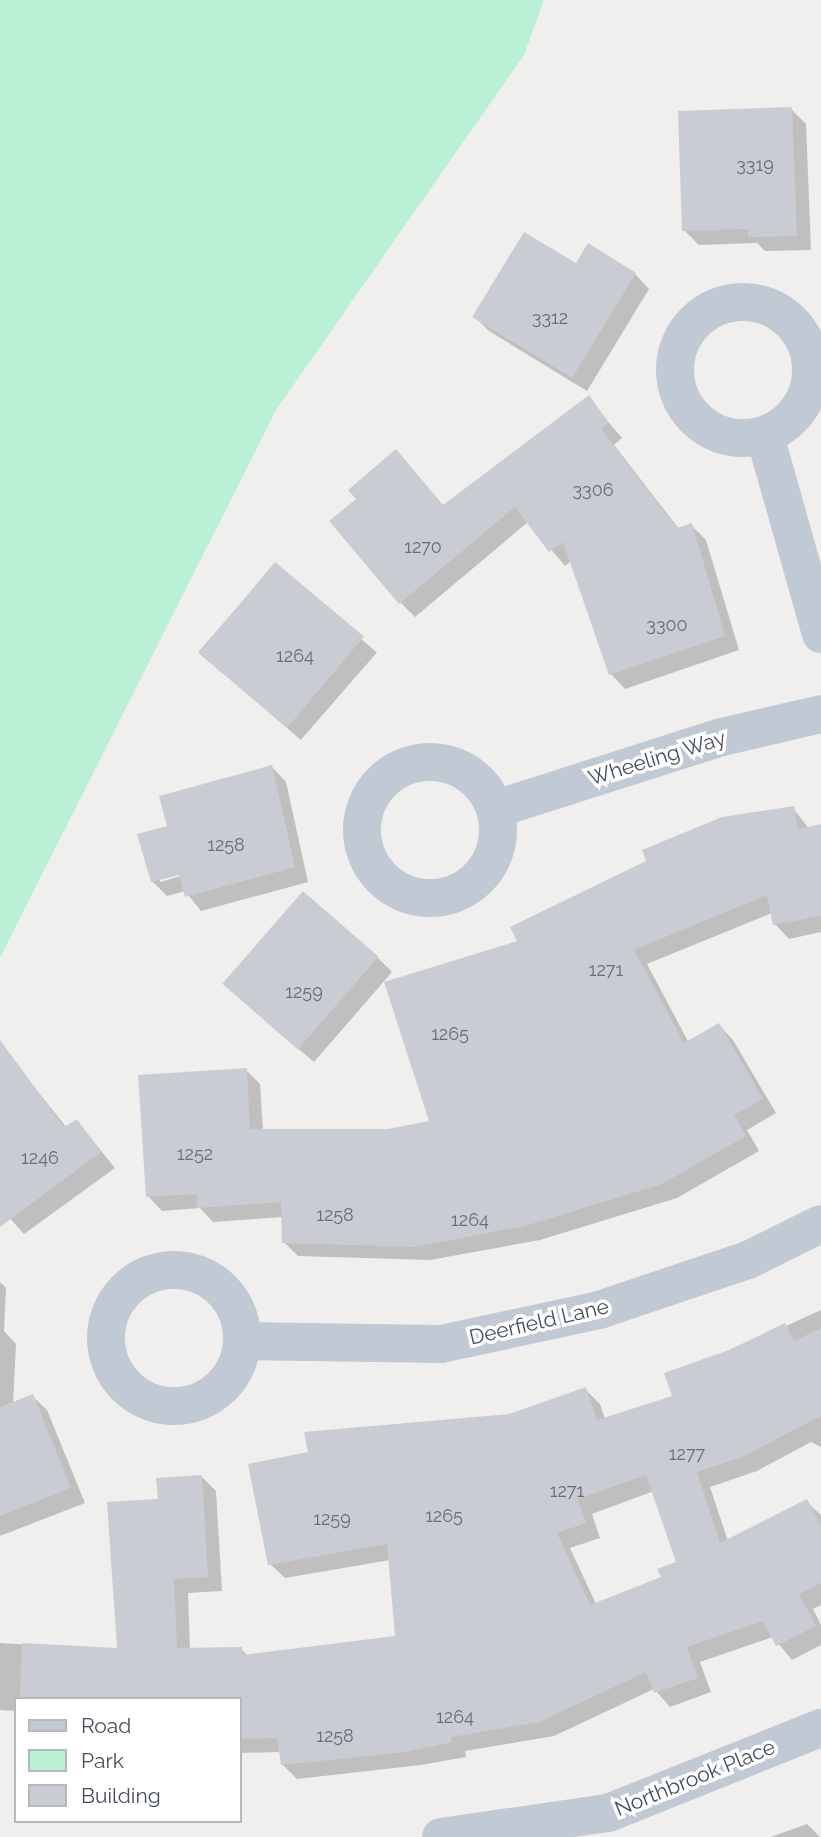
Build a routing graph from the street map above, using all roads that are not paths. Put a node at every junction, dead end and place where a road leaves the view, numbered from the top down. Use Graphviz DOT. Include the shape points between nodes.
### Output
graph roads {
  1 [pos="765,436"];
  2 [pos="821,634"];
  3 [pos="821,713"];
  4 [pos="496,809"];
  5 [pos="821,1224"];
  6 [pos="243,1341"];
  7 [pos="821,1728"];
  8 [pos="441,1837"];
  1 -- 2 [label="street"];
  3 -- 4 [label="street, Wheeling Way" via="722,737"];
  5 -- 6 [label="street, Deerfield Lane" via="748,1260 599,1310 440,1344"];
  7 -- 8 [label="street, Northbrook Place" via="608,1813"];
}
